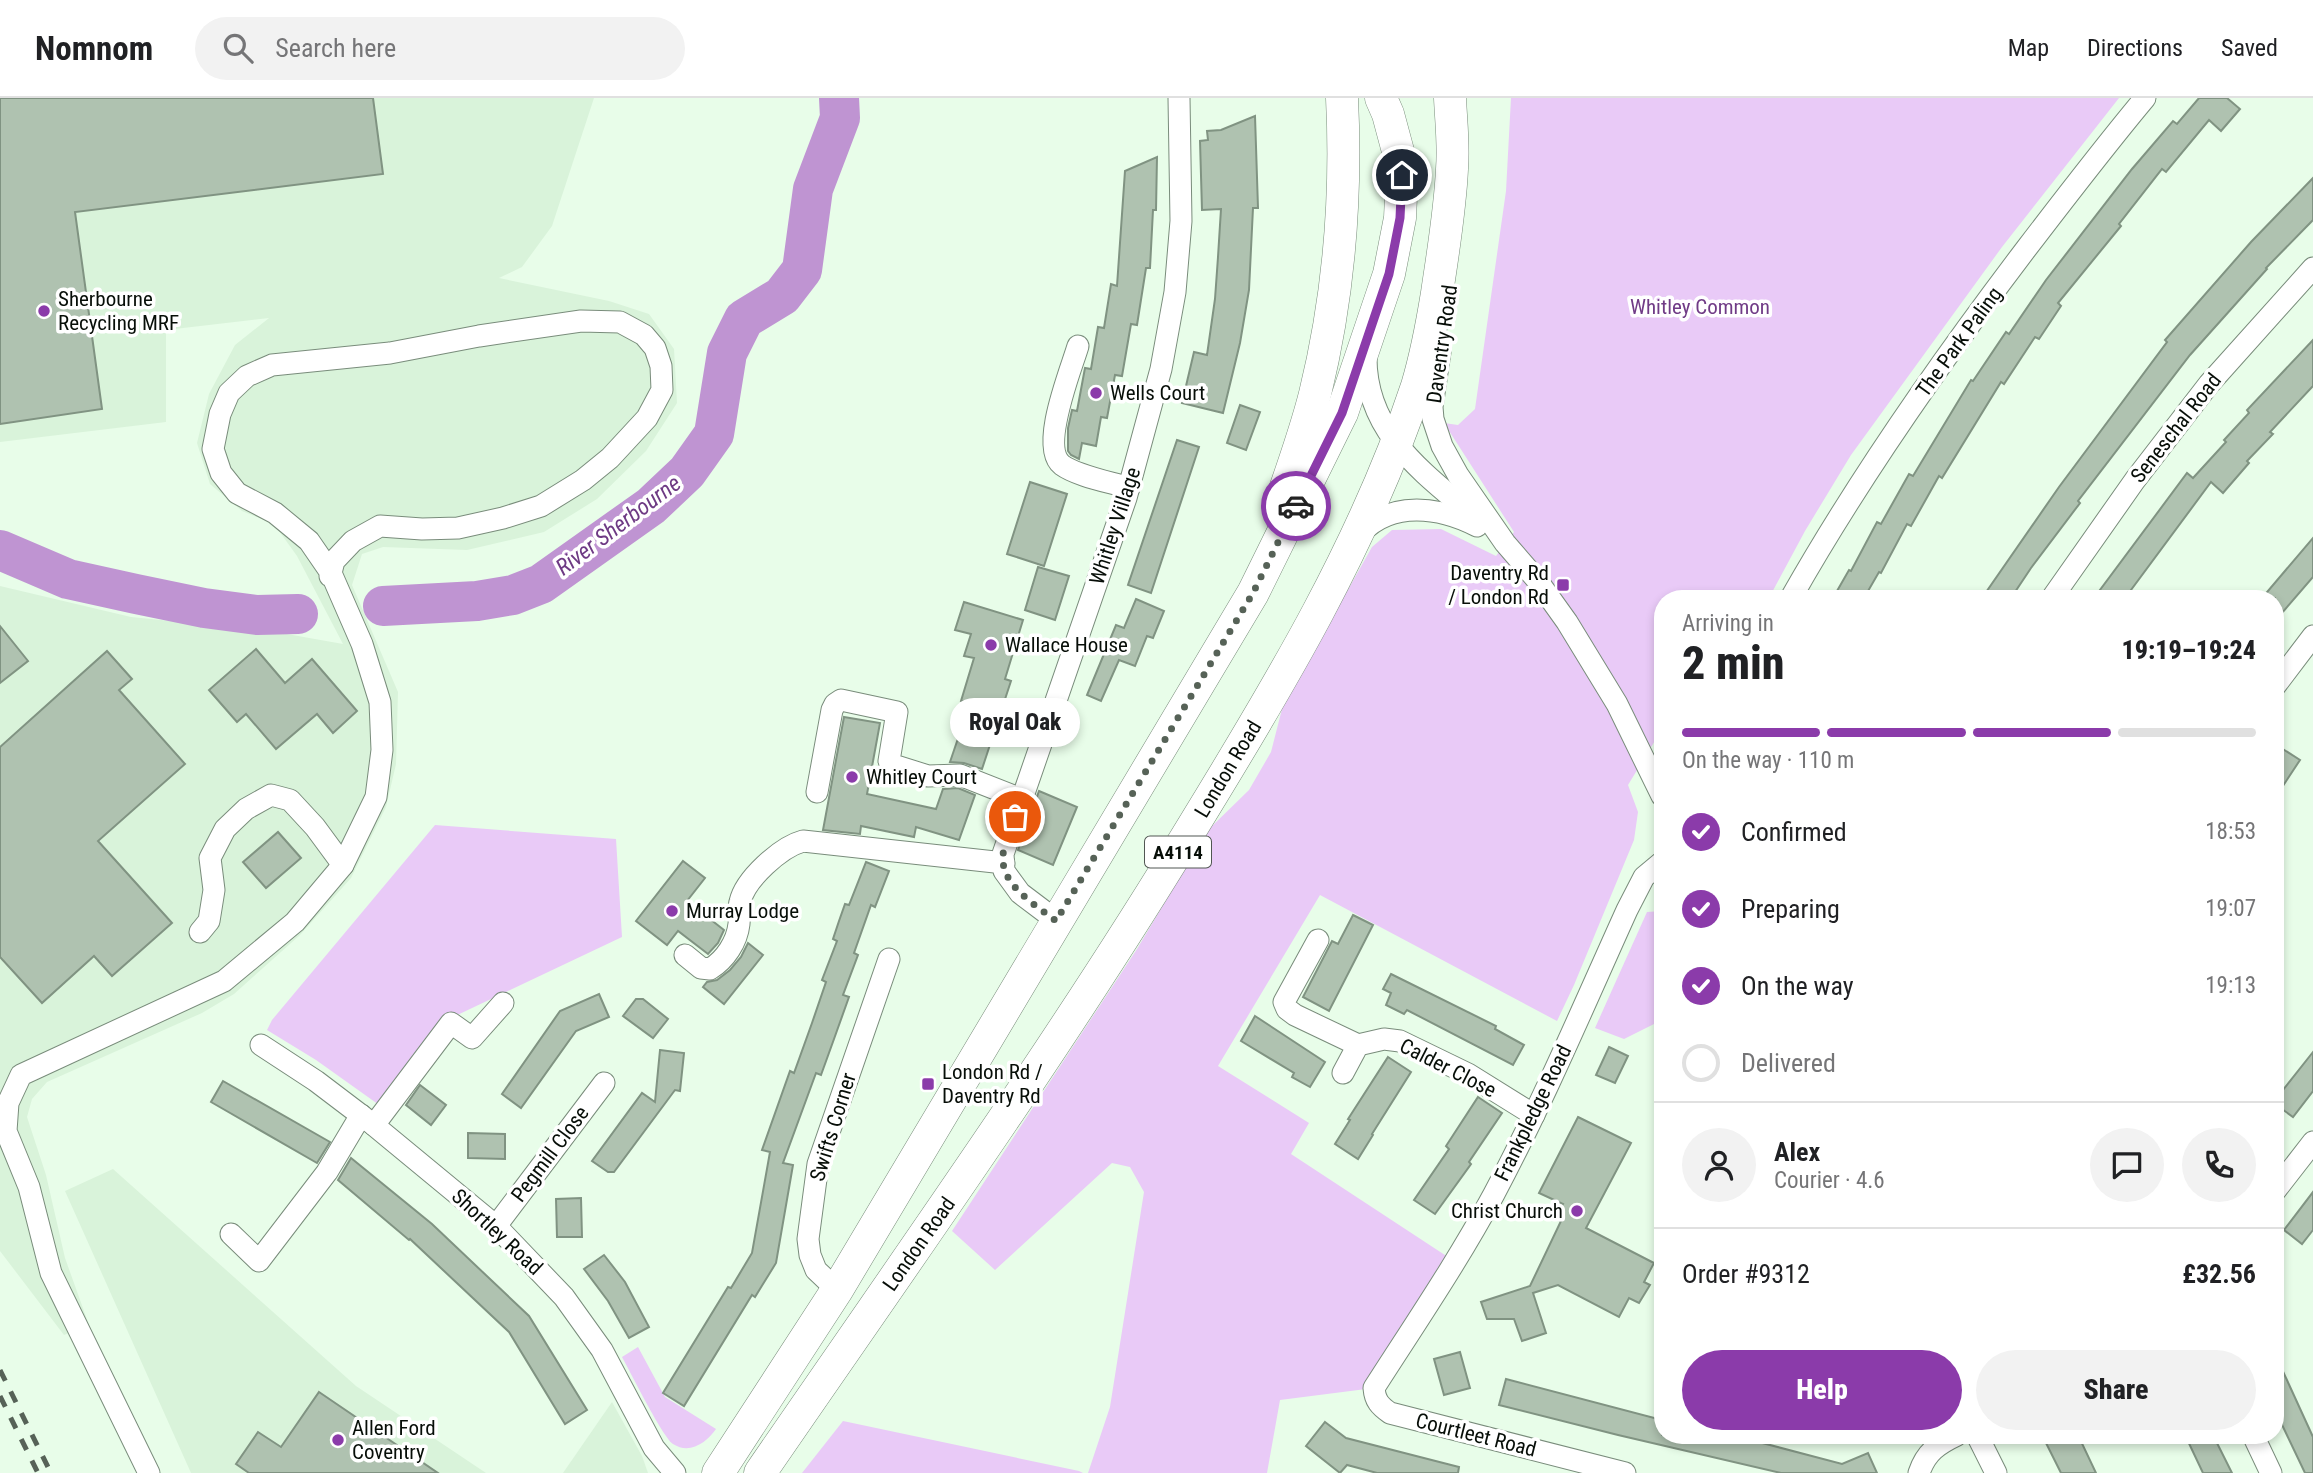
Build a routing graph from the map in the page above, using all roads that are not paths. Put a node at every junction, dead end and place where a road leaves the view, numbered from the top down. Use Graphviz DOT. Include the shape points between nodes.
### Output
graph roads {
  1 [pos="1179,98"];
  2 [pos="1342,98"];
  3 [pos="1381,98"];
  4 [pos="1450,98"];
  5 [pos="2145,98"];
  6 [pos="1452,166"];
  7 [pos="2313,268"];
  8 [pos="1373,323"];
  9 [pos="1078,346"];
  10 [pos="1395,444"];
  11 [pos="1129,488"];
  12 [pos="1355,540"];
  13 [pos="1505,543"];
  14 [pos="331,575"];
  15 [pos="1795,590"];
  16 [pos="2058,590"];
  17 [pos="1253,593"];
  18 [pos="2313,636"];
  19 [pos="2284,673"];
  20 [pos="1654,777"];
  21 [pos="817,792"];
  22 [pos="1021,799"];
  23 [pos="1004,863"];
  24 [pos="343,865"];
  25 [pos="1654,869"];
  26 [pos="1056,921"];
  27 [pos="200,932"];
  28 [pos="1318,940"];
  29 [pos="685,956"];
  30 [pos="889,959"];
  31 [pos="503,1003"];
  32 [pos="261,1045"];
  33 [pos="1358,1045"];
  34 [pos="1343,1073"];
  35 [pos="604,1083"];
  36 [pos="1534,1115"];
  37 [pos="368,1120"];
  38 [pos="2313,1142"];
  39 [pos="2284,1179"];
  40 [pos="496,1226"];
  41 [pos="231,1234"];
  42 [pos="837,1290"];
  43 [pos="1374,1397"];
  44 [pos="1940,1444"];
  45 [pos="1982,1444"];
  46 [pos="2257,1444"];
  47 [pos="149,1473"];
  48 [pos="675,1473"];
  49 [pos="718,1473"];
  50 [pos="760,1473"];
  51 [pos="1625,1473"];
  52 [pos="1919,1473"];
  53 [pos="1996,1473"];
  54 [pos="2271,1473"];
  1 -- 11 [label="street, Whitley Village" via="1181,221 1175,292 1161,369"];
  2 -- 17 [label="highway, London Road" via="1342,231 1325,348 1314,398"];
  3 -- 8 [label="highway, London Road" via="1399,155 1402,199 1397,240"];
  4 -- 6 [label="highway, London Road / A4114"];
  5 -- 15 [label="street, The Park Paling" via="1962,334 1832,525"];
  6 -- 10 [label="highway, London Road / A4114" via="1432,324"];
  6 -- 13 [label="street, Daventry Road" via="1451,289 1433,419 1449,460"];
  7 -- 16 [label="street, Seneschal Road" via="2209,384"];
  8 -- 10 [label="street" via="1366,350 1369,386 1378,415"];
  8 -- 17 [label="highway, London Road" via="1342,413"];
  9 -- 11 [label="street" via="1057,415 1056,460 1072,470"];
  10 -- 12 [label="highway, London Road / A4114"];
  10 -- 13 [label="street"];
  11 -- 22 [label="street, Whitley Village"];
  12 -- 13 [label="street, Daventry Road" via="1381,518 1416,509 1457,517"];
  12 -- 50 [label="highway, London Road / A4114" via="1269,703 1121,945"];
  13 -- 20 [label="street, Daventry Road" via="1567,622"];
  14 -- 14 [label="street" via="309,541 275,513 237,493 221,473 213,449 220,414 229,393 247,376 272,366 390,353 581,321 620,322 644,335 655,348 662,390 647,418 583,480 541,506 503,518 458,528 380,526 353,541 334,561"];
  14 -- 24 [label="street" via="362,645 380,702 382,750 376,797"];
  17 -- 26 [label="highway, London Road"];
  18 -- 19 [label="street"];
  21 -- 22 [label="street" via="832,710 841,700 897,712 893,765 928,776 960,775"];
  22 -- 23 [label="street, Whitley Village"];
  23 -- 26 [label="street" via="1004,871 1020,893"];
  23 -- 29 [label="street" via="795,843 747,887 740,902 738,933 717,965 701,968"];
  24 -- 27 [label="street" via="290,800 271,795 246,809 225,829 210,858 214,890 209,921"];
  24 -- 47 [label="street" via="295,922 225,981 20,1075 8,1103 6,1131 29,1187 51,1273"];
  25 -- 36 [label="street, Frankpledge Road" via="1633,899"];
  26 -- 42 [label="highway, London Road"];
  28 -- 33 [label="street" via="1284,1003 1295,1015"];
  30 -- 42 [label="street, Swifts Corner" via="818,1164 809,1247 816,1270"];
  31 -- 37 [label="street" via="472,1038 451,1023"];
  32 -- 37 [label="street, Shortley Road"];
  33 -- 34 [label="street"];
  33 -- 36 [label="street, Calder Close" via="1384,1039 1400,1041 1468,1074"];
  35 -- 40 [label="street, Pegmill Close"];
  36 -- 43 [label="street, Frankpledge Road" via="1440,1286 1374,1388"];
  37 -- 40 [label="street, Shortley Road"];
  37 -- 41 [label="street" via="259,1261"];
  38 -- 39 [label="street"];
  40 -- 48 [label="street, Shortley Road" via="564,1297 602,1350 654,1448"];
  42 -- 49 [label="highway, London Road"];
  43 -- 51 [label="street, Courtleet Road" via="1390,1413"];
  44 -- 52 [label="street" via="1927,1455"];
  45 -- 53 [label="street"];
  46 -- 54 [label="street"];
}
